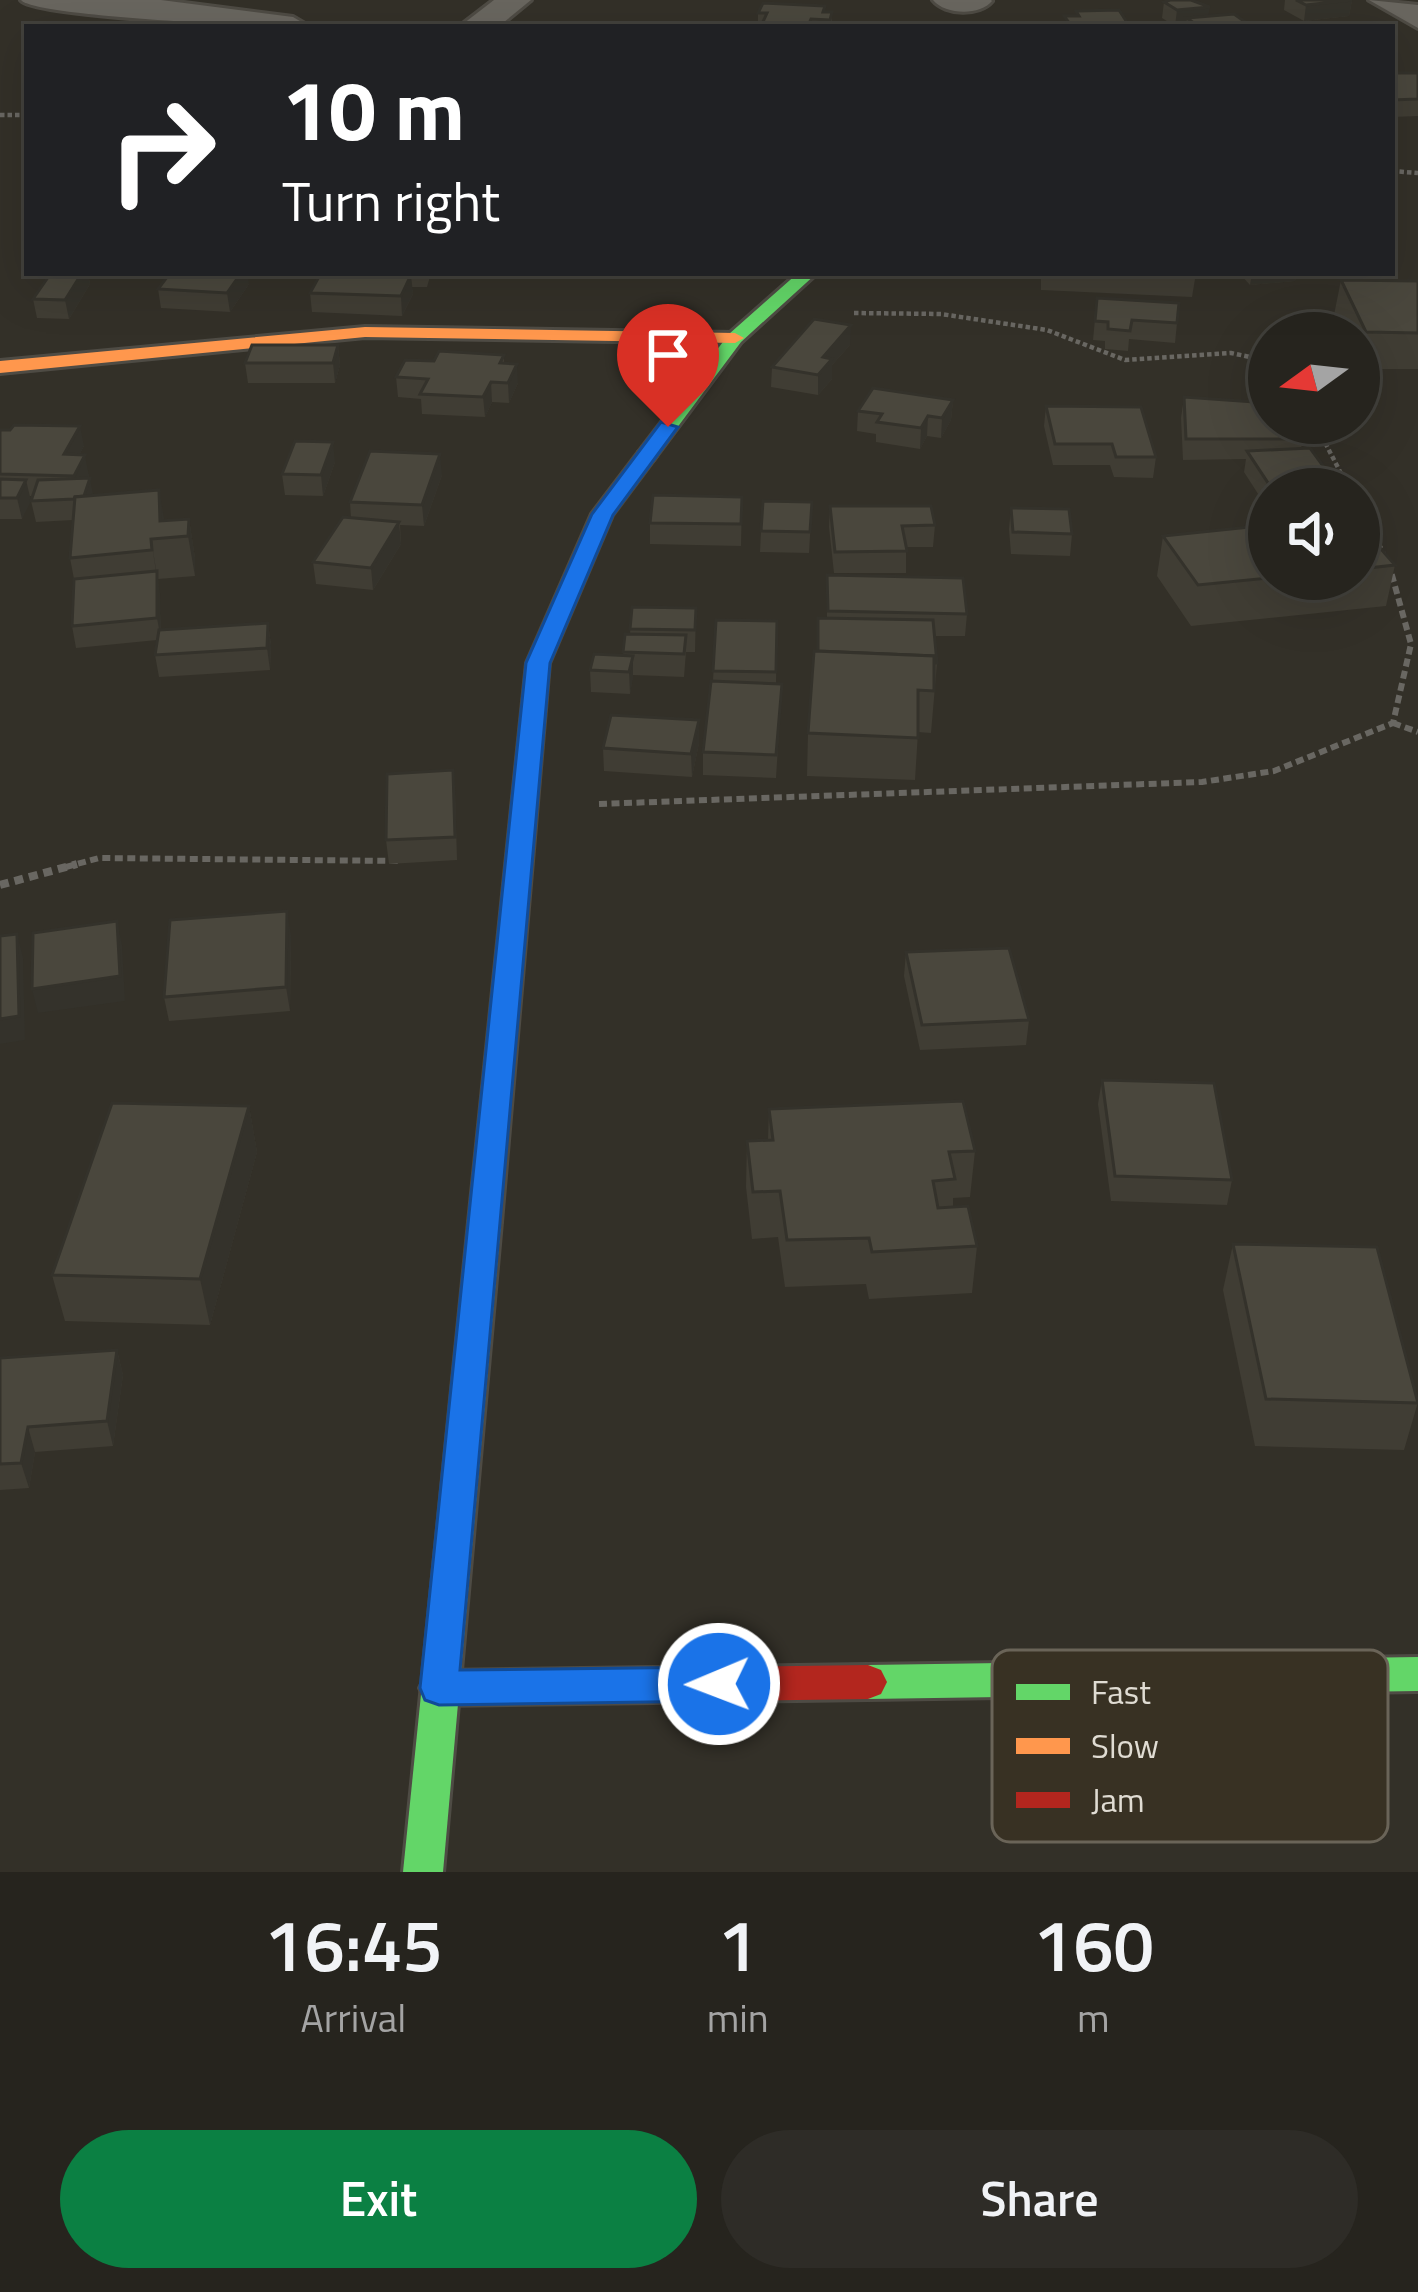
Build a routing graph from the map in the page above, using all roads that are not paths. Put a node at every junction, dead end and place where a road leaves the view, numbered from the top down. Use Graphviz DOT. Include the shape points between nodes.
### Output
graph roads {
  1 [pos="38,0"];
  2 [pos="515,0"];
  3 [pos="949,0"];
  4 [pos="1385,0"];
  5 [pos="976,1"];
  6 [pos="1418,18"];
  7 [pos="269,24"];
  8 [pos="480,24"];
  9 [pos="805,276"];
  10 [pos="735,338"];
  11 [pos="0,367"];
  12 [pos="1388,1674"];
  13 [pos="1418,1674"];
  14 [pos="992,1680"];
  15 [pos="439,1688"];
  16 [pos="423,1872"];
  1 -- 7 [label="street"];
  2 -- 8 [label="street"];
  3 -- 5 [label="street"];
  4 -- 6 [label="street"];
  9 -- 10 [label="street"];
  10 -- 11 [label="street" via="365,332"];
  10 -- 15 [label="street" via="602,514 538,663"];
  12 -- 13 [label="street"];
  14 -- 15 [label="street"];
  15 -- 16 [label="street"];
}
